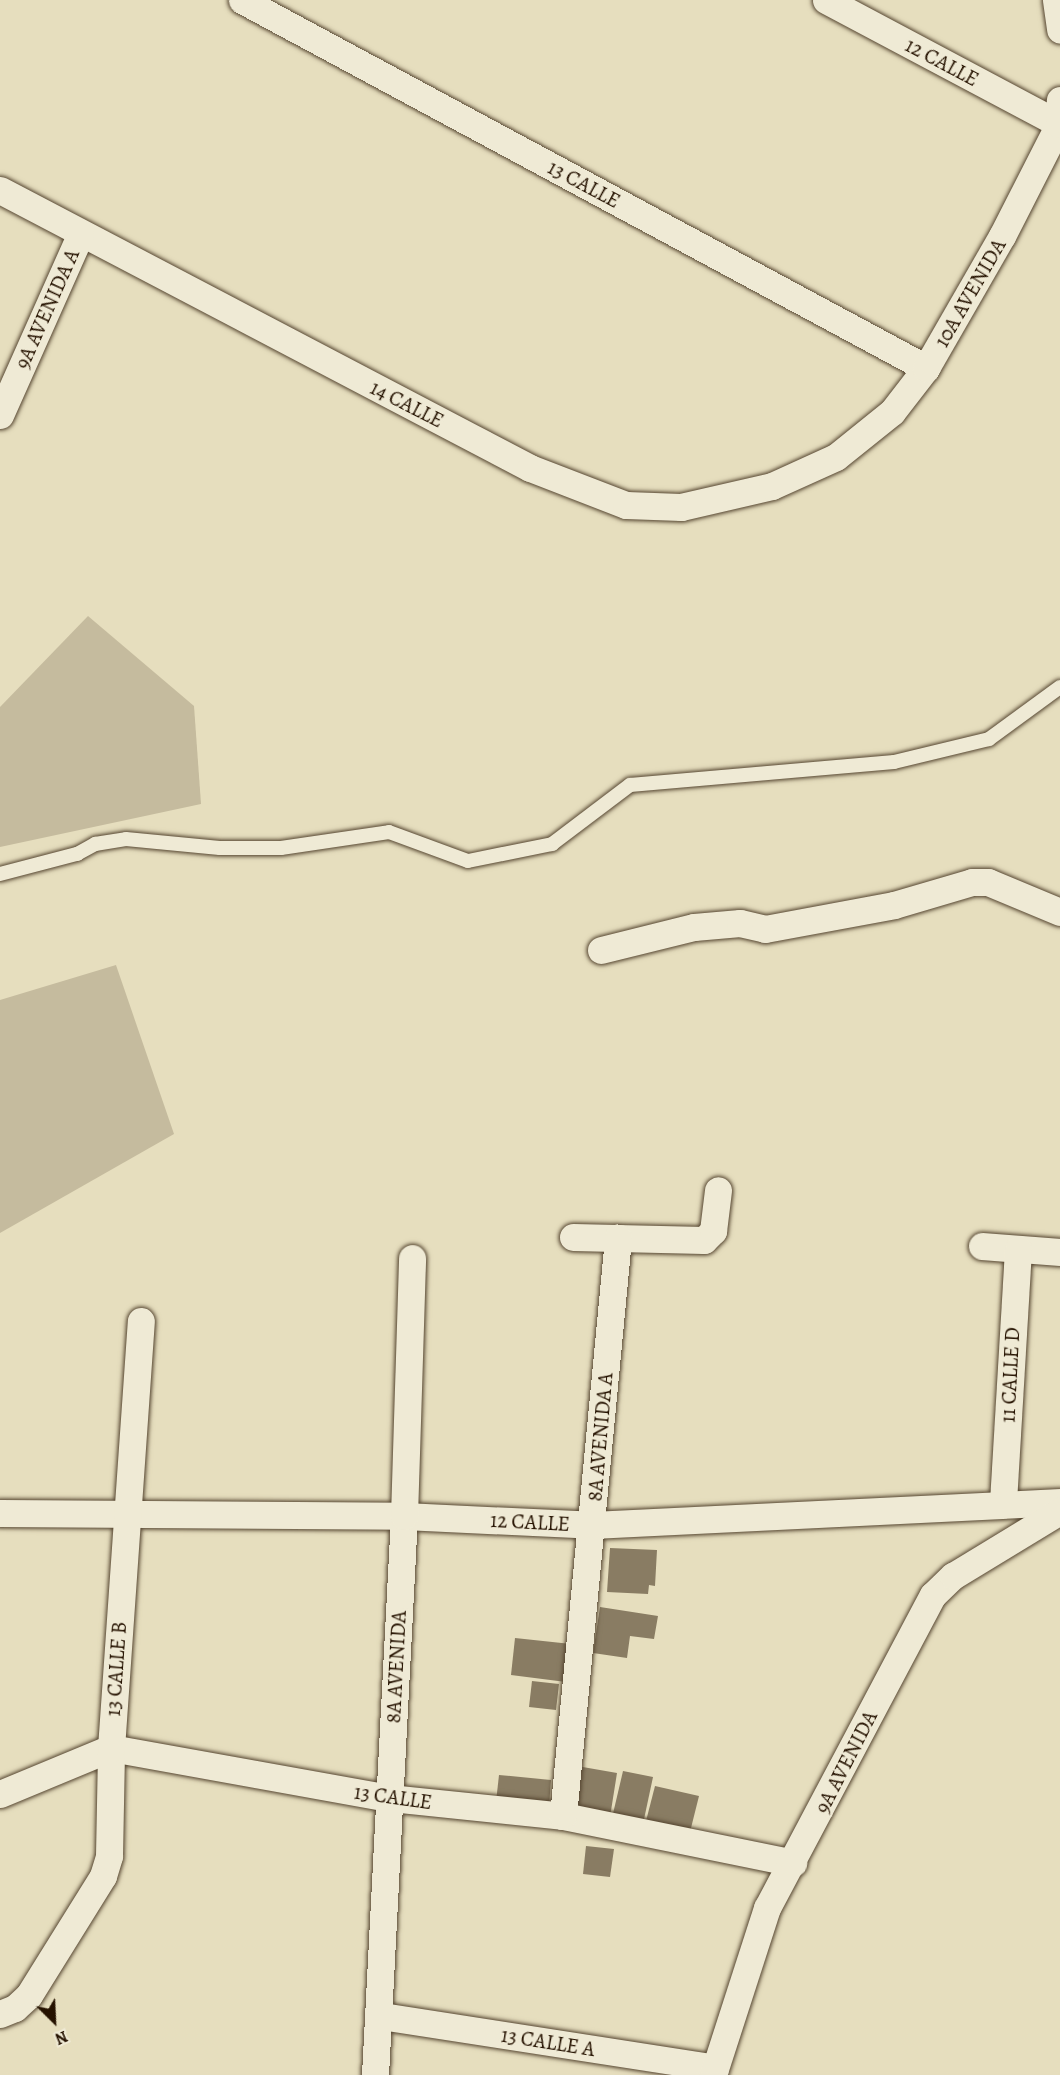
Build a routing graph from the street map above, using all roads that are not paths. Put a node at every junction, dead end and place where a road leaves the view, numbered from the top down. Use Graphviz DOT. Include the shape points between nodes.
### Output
graph roads {
  1 [pos="242,0"];
  2 [pos="826,0"];
  3 [pos="1056,0"];
  4 [pos="1060,30"];
  5 [pos="1059,112"];
  6 [pos="0,190"];
  7 [pos="80,235"];
  8 [pos="926,368"];
  9 [pos="0,415"];
  10 [pos="836,457"];
  11 [pos="1060,687"];
  12 [pos="0,874"];
  13 [pos="1060,912"];
  14 [pos="601,950"];
  15 [pos="718,1190"];
  16 [pos="573,1237"];
  17 [pos="618,1238"];
  18 [pos="982,1246"];
  19 [pos="1018,1249"];
  20 [pos="1060,1252"];
  21 [pos="412,1258"];
  22 [pos="141,1321"];
  23 [pos="1003,1502"];
  24 [pos="1060,1502"];
  25 [pos="1060,1511"];
  26 [pos="0,1513"];
  27 [pos="125,1514"];
  28 [pos="404,1516"];
  29 [pos="592,1525"];
  30 [pos="111,1748"];
  31 [pos="0,1794"];
  32 [pos="390,1798"];
  33 [pos="563,1816"];
  34 [pos="793,1863"];
  35 [pos="0,2014"];
  36 [pos="381,2016"];
  37 [pos="714,2072"];
  38 [pos="375,2075"];
  1 -- 8 [label="street, 13 CALLE"];
  2 -- 5 [label="street, 12 CALLE"];
  3 -- 4 [label="street"];
  5 -- 8 [label="street, 10A AVENIDA" via="1002,237"];
  6 -- 7 [label="street, 14 CALLE"];
  7 -- 9 [label="street, 9A AVENIDA A"];
  7 -- 10 [label="street, 14 CALLE" via="530,468 626,505 681,507 723,500 772,486"];
  8 -- 10 [label="street, 10A AVENIDA" via="892,412"];
  11 -- 12 [label="lane" via="989,739 894,762 630,785 552,844 468,861 389,832 281,848 220,848 126,839 95,844 77,854"];
  13 -- 14 [label="street" via="988,882 972,882 894,905 765,929 740,923 694,927"];
  15 -- 17 [label="street" via="713,1231 704,1240"];
  16 -- 17 [label="street"];
  17 -- 29 [label="street, 8A AVENIDA A"];
  18 -- 19 [label="street"];
  19 -- 20 [label="street"];
  19 -- 23 [label="street, 11 CALLE D"];
  21 -- 28 [label="street, 8A AVENIDA"];
  22 -- 27 [label="street, 13 CALLE B"];
  23 -- 24 [label="street, 12 CALLE"];
  23 -- 29 [label="street, 12 CALLE"];
  25 -- 34 [label="street, 9A AVENIDA" via="953,1576 933,1595"];
  26 -- 27 [label="street, 12 CALLE"];
  27 -- 28 [label="street, 12 CALLE"];
  27 -- 30 [label="street, 13 CALLE B"];
  28 -- 29 [label="street, 12 CALLE"];
  28 -- 32 [label="street, 8A AVENIDA"];
  29 -- 33 [label="street, 8A AVENIDA A"];
  30 -- 31 [label="street"];
  30 -- 32 [label="street, 13 CALLE"];
  30 -- 35 [label="street, 13 CALLE B" via="109,1856 103,1876 29,1995 15,2008"];
  32 -- 33 [label="street, 13 CALLE"];
  32 -- 36 [label="street, 8A AVENIDA"];
  33 -- 34 [label="street, 13 CALLE"];
  34 -- 37 [label="street, 9A AVENIDA" via="767,1908"];
  36 -- 37 [label="street, 13 CALLE A"];
  36 -- 38 [label="street, 8A AVENIDA"];
}
